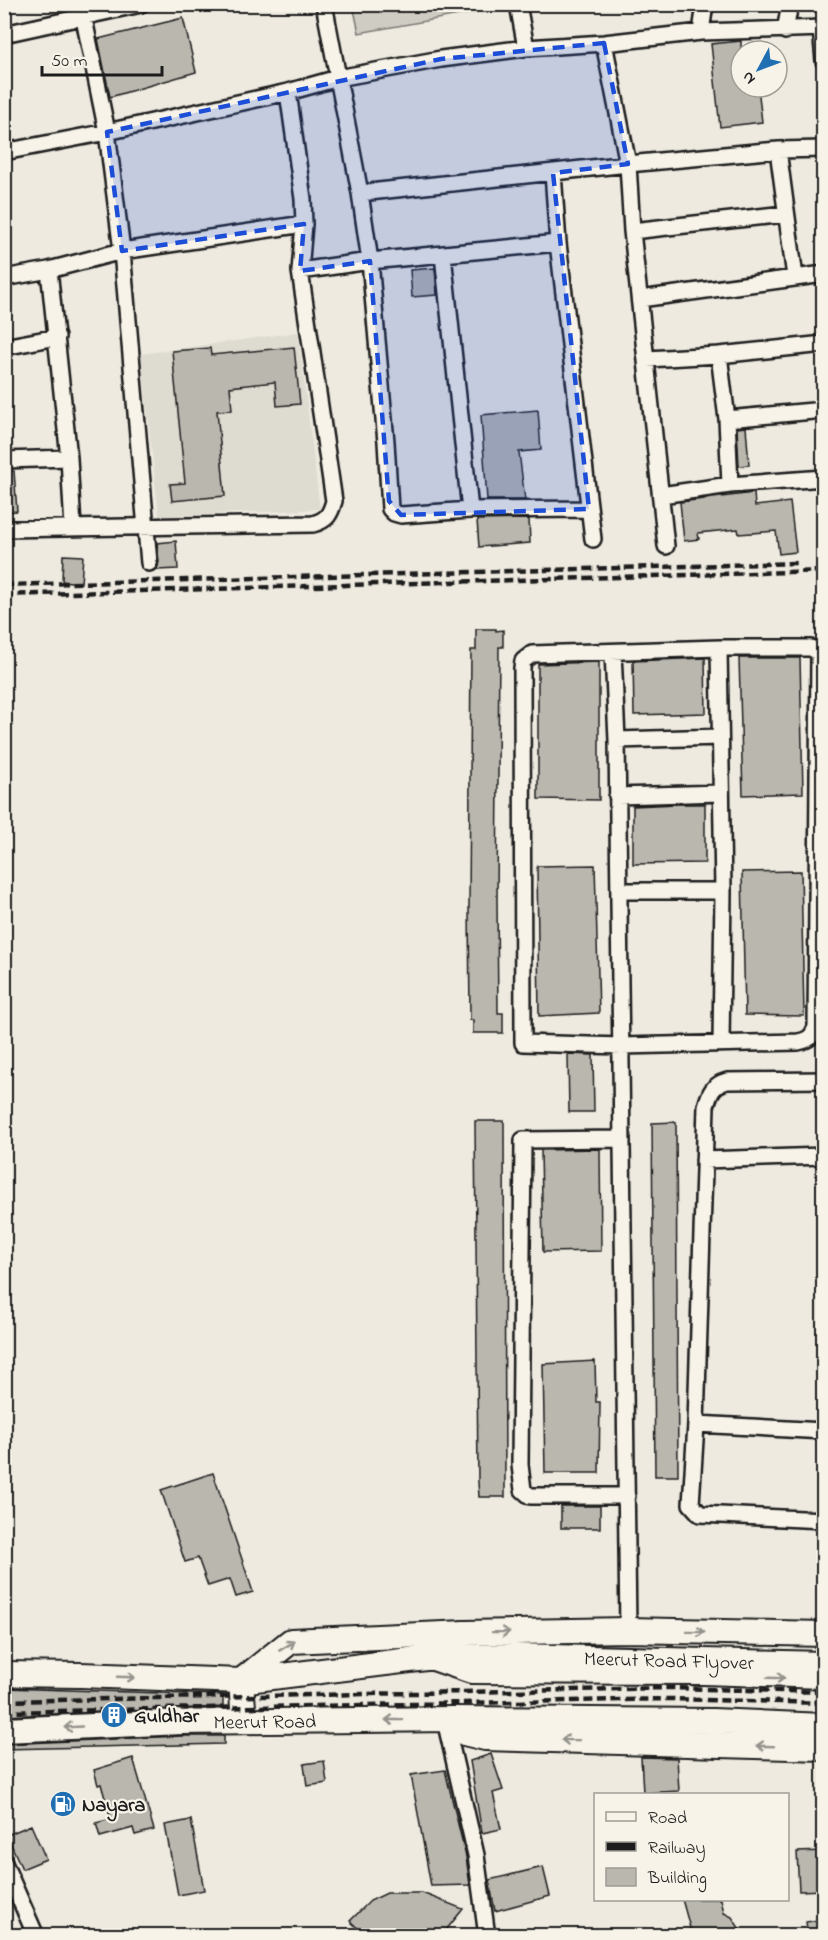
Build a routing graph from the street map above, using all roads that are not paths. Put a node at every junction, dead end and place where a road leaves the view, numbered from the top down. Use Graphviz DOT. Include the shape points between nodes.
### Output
graph roads {
  1 [pos="141,4"];
  2 [pos="324,4"];
  3 [pos="518,4"];
  4 [pos="705,4"];
  5 [pos="790,4"];
  6 [pos="82,11"];
  7 [pos="822,28"];
  8 [pos="785,30"];
  9 [pos="701,32"];
  10 [pos="4,34"];
  11 [pos="604,43"];
  12 [pos="526,48"];
  13 [pos="824,61"];
  14 [pos="338,78"];
  15 [pos="288,92"];
  16 [pos="107,132"];
  17 [pos="824,149"];
  18 [pos="778,150"];
  19 [pos="4,152"];
  20 [pos="628,164"];
  21 [pos="553,173"];
  22 [pos="360,193"];
  23 [pos="785,214"];
  24 [pos="304,224"];
  25 [pos="632,231"];
  26 [pos="558,243"];
  27 [pos="122,251"];
  28 [pos="443,255"];
  29 [pos="370,261"];
  30 [pos="49,270"];
  31 [pos="300,271"];
  32 [pos="824,274"];
  33 [pos="795,277"];
  34 [pos="4,279"];
  35 [pos="640,298"];
  36 [pos="57,337"];
  37 [pos="824,344"];
  38 [pos="4,347"];
  39 [pos="719,355"];
  40 [pos="647,359"];
  41 [pos="824,410"];
  42 [pos="727,419"];
  43 [pos="69,458"];
  44 [pos="4,460"];
  45 [pos="824,478"];
  46 [pos="730,485"];
  47 [pos="661,495"];
  48 [pos="589,509"];
  49 [pos="470,510"];
  50 [pos="145,526"];
  51 [pos="73,528"];
  52 [pos="4,529"];
  53 [pos="593,538"];
  54 [pos="666,546"];
  55 [pos="148,563"];
  56 [pos="719,648"];
  57 [pos="613,652"];
  58 [pos="720,737"];
  59 [pos="617,740"];
  60 [pos="721,793"];
  61 [pos="617,795"];
  62 [pos="619,891"];
  63 [pos="723,891"];
  64 [pos="721,1043"];
  65 [pos="621,1046"];
  66 [pos="824,1080"];
  67 [pos="622,1139"];
  68 [pos="824,1156"];
  69 [pos="704,1160"];
  70 [pos="696,1424"];
  71 [pos="824,1431"];
  72 [pos="627,1496"];
  73 [pos="824,1520"];
  74 [pos="628,1630"];
  75 [pos="465,1633"];
  76 [pos="824,1634"];
  77 [pos="426,1658"];
  78 [pos="824,1664"];
  79 [pos="4,1674"];
  80 [pos="824,1680"];
  81 [pos="241,1681"];
  82 [pos="824,1715"];
  83 [pos="449,1720"];
  84 [pos="244,1721"];
  85 [pos="824,1726"];
  86 [pos="4,1730"];
  87 [pos="824,1748"];
  88 [pos="4,1863"];
  89 [pos="36,1935"];
  90 [pos="487,1935"];
  1 -- 6 [label="street"];
  2 -- 14 [label="street"];
  3 -- 12 [label="street"];
  4 -- 9 [label="street"];
  5 -- 8 [label="street"];
  6 -- 10 [label="street"];
  6 -- 16 [label="street"];
  7 -- 8 [label="street"];
  7 -- 13 [label="street"];
  8 -- 9 [label="street"];
  9 -- 11 [label="street"];
  11 -- 12 [label="street"];
  11 -- 20 [label="street"];
  12 -- 14 [label="street"];
  14 -- 15 [label="street"];
  14 -- 22 [label="street"];
  15 -- 16 [label="street"];
  15 -- 24 [label="street"];
  16 -- 19 [label="street"];
  16 -- 27 [label="street"];
  17 -- 18 [label="street"];
  18 -- 20 [label="street"];
  18 -- 23 [label="street"];
  20 -- 21 [label="street"];
  20 -- 25 [label="street"];
  21 -- 22 [label="street"];
  21 -- 26 [label="street"];
  22 -- 29 [label="street"];
  23 -- 25 [label="street"];
  23 -- 33 [label="street"];
  24 -- 27 [label="street"];
  24 -- 31 [label="street"];
  25 -- 35 [label="street"];
  26 -- 28 [label="street"];
  26 -- 48 [label="street"];
  27 -- 30 [label="street"];
  27 -- 50 [label="street"];
  28 -- 29 [label="street"];
  28 -- 49 [label="street"];
  29 -- 31 [label="street"];
  29 -- 49 [label="street" via="390,509 401,515"];
  30 -- 34 [label="street"];
  30 -- 36 [label="street"];
  31 -- 50 [label="street" via="334,501 331,513 313,524"];
  32 -- 33 [label="street"];
  33 -- 35 [label="street"];
  35 -- 40 [label="street"];
  36 -- 38 [label="street"];
  36 -- 43 [label="street"];
  37 -- 39 [label="street"];
  39 -- 40 [label="street"];
  39 -- 42 [label="street"];
  40 -- 47 [label="street"];
  41 -- 42 [label="street"];
  42 -- 46 [label="street"];
  43 -- 44 [label="street"];
  43 -- 51 [label="street"];
  45 -- 46 [label="street"];
  46 -- 47 [label="street"];
  47 -- 54 [label="street"];
  48 -- 49 [label="street"];
  48 -- 53 [label="street"];
  50 -- 51 [label="street"];
  50 -- 55 [label="street"];
  51 -- 52 [label="street"];
  56 -- 57 [label="street"];
  56 -- 58 [label="street"];
  56 -- 64 [label="street" via="811,648 817,650 819,657 816,1027 813,1036 798,1042"];
  57 -- 59 [label="street"];
  57 -- 65 [label="street" via="532,654 523,660 523,1043"];
  58 -- 59 [label="street"];
  58 -- 60 [label="street"];
  59 -- 61 [label="street"];
  60 -- 61 [label="street"];
  60 -- 63 [label="street"];
  61 -- 62 [label="street"];
  62 -- 63 [label="street"];
  62 -- 65 [label="street"];
  63 -- 64 [label="street"];
  64 -- 65 [label="street"];
  65 -- 67 [label="street"];
  66 -- 69 [label="street" via="716,1084 706,1106"];
  67 -- 72 [label="street"];
  67 -- 72 [label="street" via="523,1140 520,1466 523,1490 530,1496"];
  68 -- 69 [label="street"];
  69 -- 70 [label="street"];
  70 -- 71 [label="street"];
  70 -- 73 [label="street" via="692,1504 700,1514"];
  72 -- 74 [label="street"];
  75 -- 74 [label="main road, one-way"];
  74 -- 76 [label="main road, one-way"];
  75 -- 77 [label="main road"];
  81 -- 75 [label="main road, one-way" via="291,1641"];
  77 -- 78 [label="main road, Meerut Road Flyover" via="514,1656"];
  77 -- 80 [label="street, one-way" via="471,1674"];
  77 -- 81 [label="main road, Meerut Road"];
  79 -- 81 [label="main road, Meerut Road, one-way"];
  81 -- 84 [label="main road"];
  82 -- 83 [label="street" via="469,1709"];
  83 -- 84 [label="main road, Meerut Road, one-way"];
  83 -- 85 [label="main road, Meerut Road" via="713,1721"];
  87 -- 83 [label="main road, one-way" via="485,1738 464,1733"];
  83 -- 90 [label="street" via="476,1855"];
  84 -- 86 [label="main road, Meerut Road, one-way"];
  88 -- 89 [label="street"];
}
